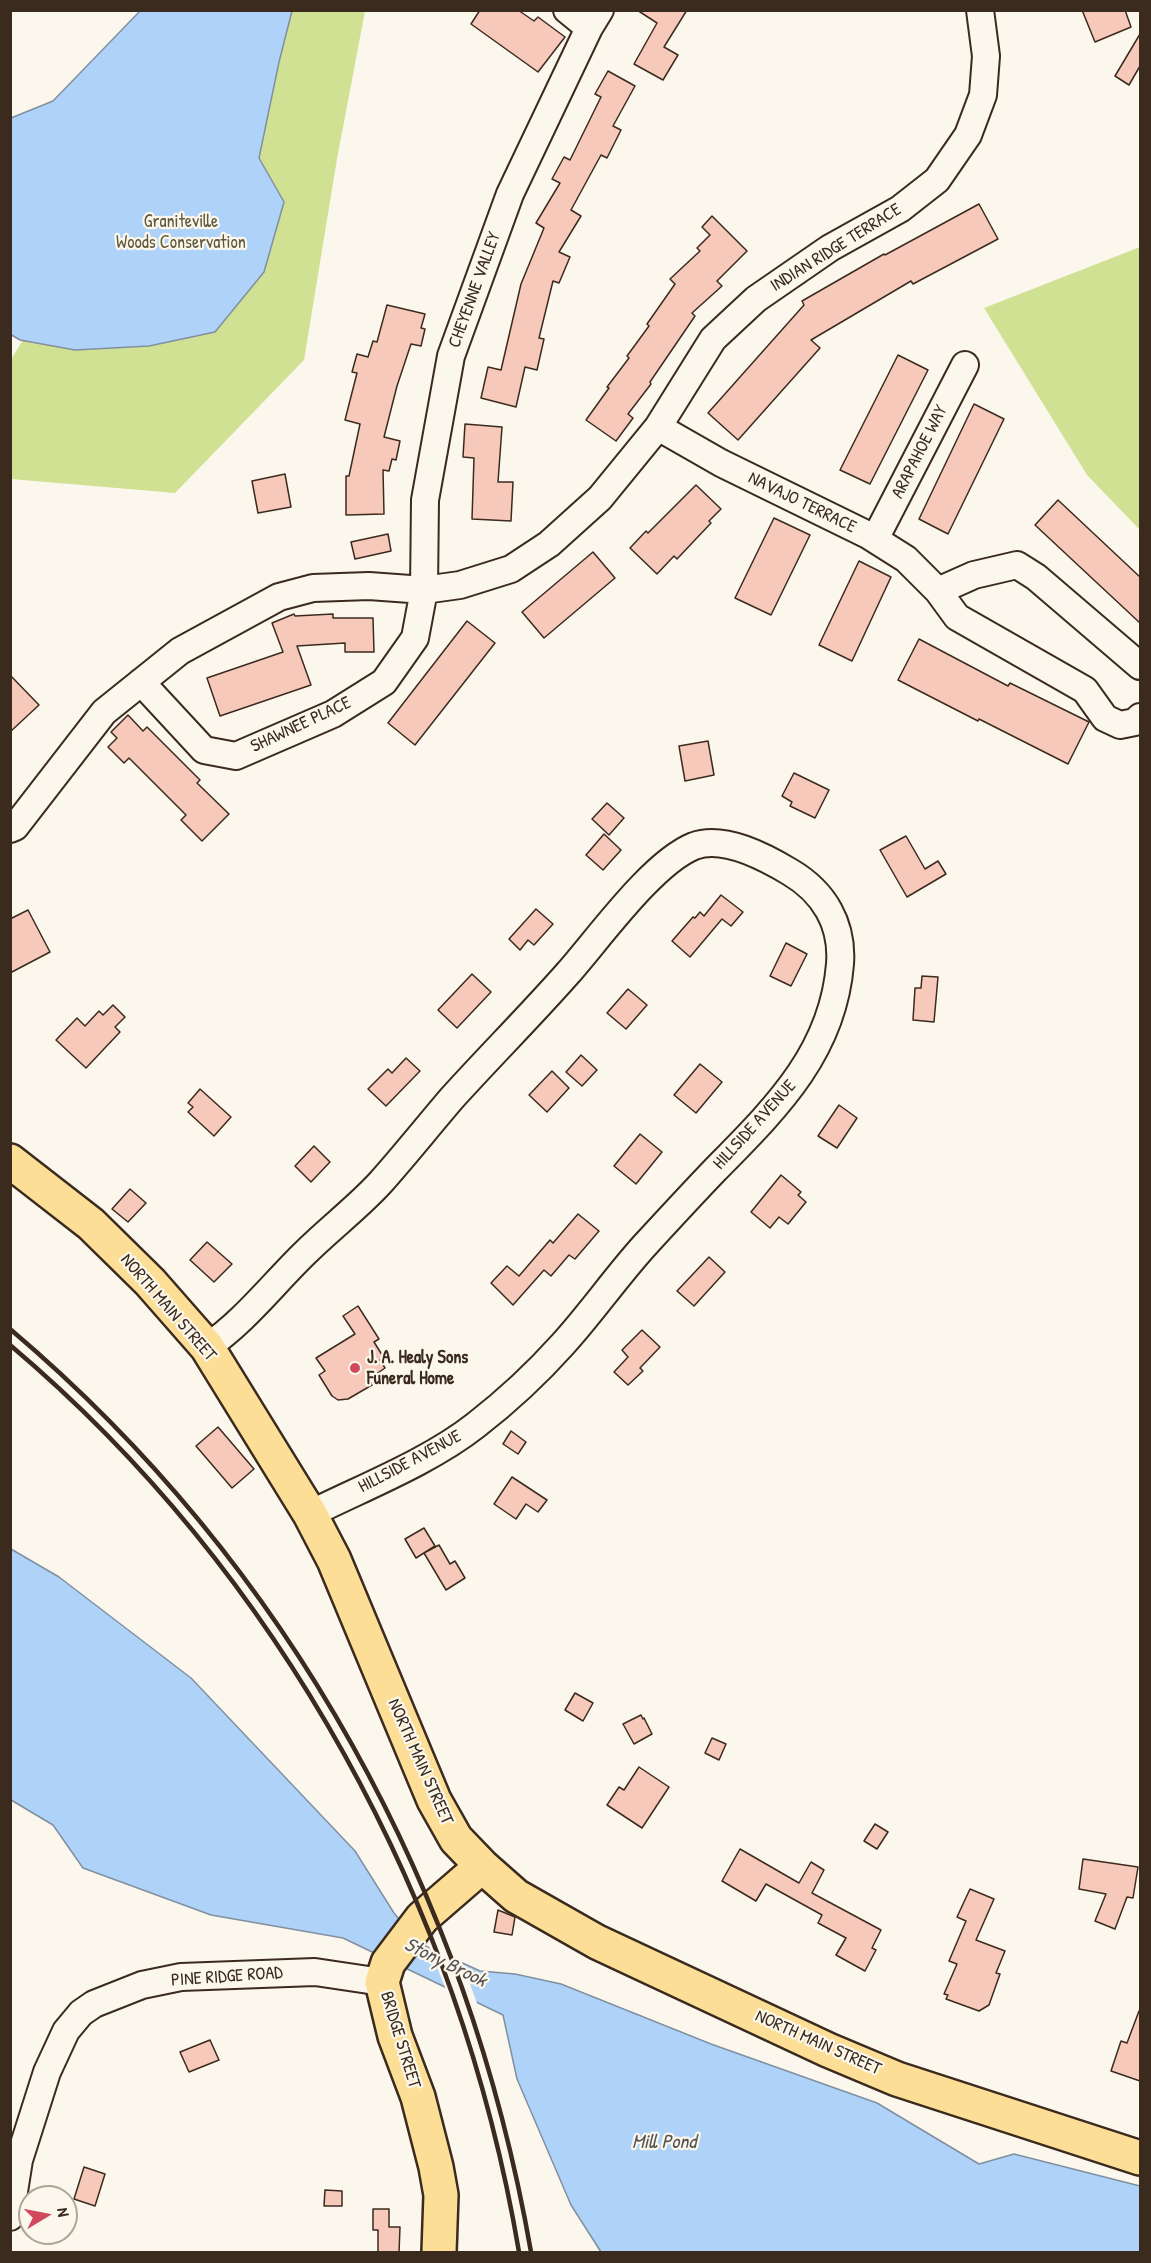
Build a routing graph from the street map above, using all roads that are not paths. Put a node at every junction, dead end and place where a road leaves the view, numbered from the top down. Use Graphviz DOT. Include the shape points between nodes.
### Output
graph roads {
  1 [pos="567,10"];
  2 [pos="980,10"];
  3 [pos="595,19"];
  4 [pos="965,365"];
  5 [pos="658,427"];
  6 [pos="875,539"];
  7 [pos="424,590"];
  8 [pos="938,591"];
  9 [pos="1140,666"];
  10 [pos="141,682"];
  11 [pos="1140,717"];
  12 [pos="10,829"];
  13 [pos="10,1161"];
  14 [pos="207,1347"];
  15 [pos="310,1514"];
  16 [pos="482,1866"];
  17 [pos="385,1973"];
  18 [pos="1140,2158"];
  19 [pos="10,2217"];
  20 [pos="439,2253"];
  1 -- 3 [label="street"];
  2 -- 5 [label="street, INDIAN RIDGE TERRACE" via="986,56 983,95 968,135 937,180 900,209 830,248 756,299 712,339"];
  3 -- 7 [label="street, CHEYENNE VALLEY" via="510,194 451,356 425,500"];
  4 -- 6 [label="street, ARAPAHOE WAY"];
  5 -- 6 [label="street, NAVAJO TERRACE" via="721,464"];
  5 -- 7 [label="street, INDIAN RIDGE TERRACE" via="600,498 549,544 511,568 460,585"];
  6 -- 8 [label="street, NAVAJO TERRACE" via="906,559"];
  7 -- 10 [label="street, INDIAN RIDGE TERRACE" via="369,585 313,588 279,597 180,651"];
  7 -- 10 [label="street, SHAWNEE PLACE" via="415,638 384,682 333,714 236,756 204,750"];
  8 -- 9 [label="street" via="974,575 1017,565"];
  8 -- 11 [label="street, NAVAJO TERRACE" via="957,617 1084,690 1105,718 1120,725"];
  10 -- 12 [label="street, INDIAN RIDGE TERRACE" via="104,712"];
  13 -- 14 [label="main road, NORTH MAIN STREET" via="91,1224 150,1282"];
  14 -- 15 [label="main road, NORTH MAIN STREET"];
  14 -- 15 [label="street, HILLSIDE AVENUE" via="229,1331 378,1185 642,887 675,858 693,846 708,843 756,853 796,875 828,905 841,950 832,1013 796,1081 760,1124 634,1257 563,1345 487,1416 452,1443"];
  15 -- 16 [label="main road, NORTH MAIN STREET" via="334,1560 434,1800 456,1839"];
  16 -- 17 [label="main road, BRIDGE STREET" via="422,1918"];
  16 -- 18 [label="main road, NORTH MAIN STREET" via="516,1896 597,1942 828,2050 897,2079"];
  17 -- 19 [label="street, PINE RIDGE ROAD" via="181,1977 142,1985 94,2004 66,2031 48,2072 19,2160"];
  17 -- 20 [label="main road, BRIDGE STREET" via="396,2036 418,2097 436,2167 441,2195"];
}
